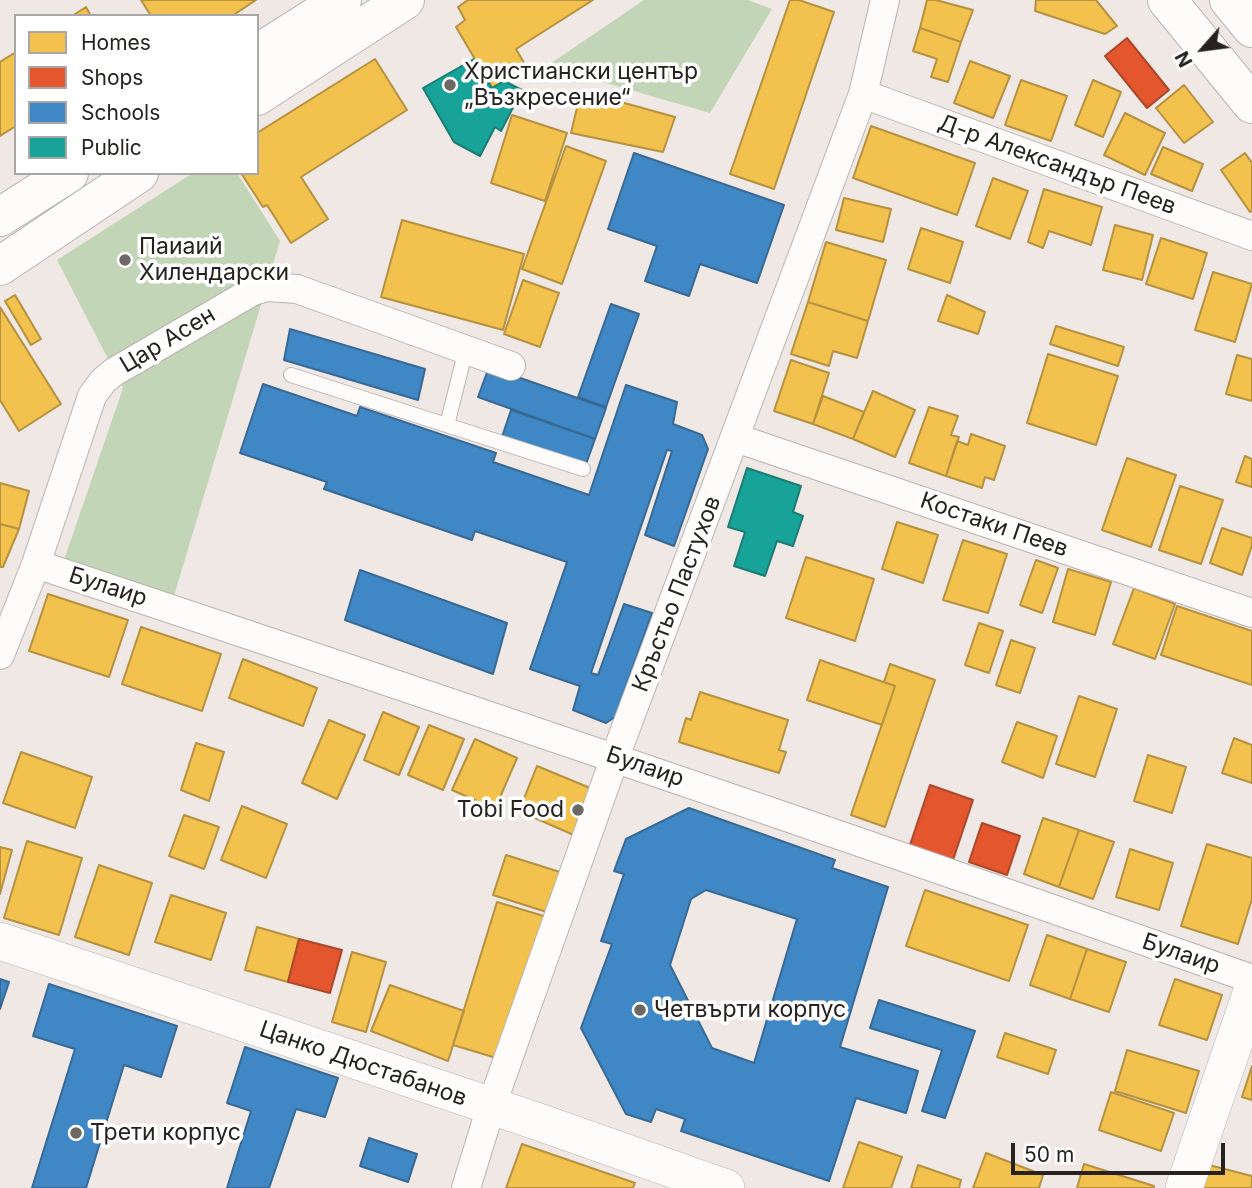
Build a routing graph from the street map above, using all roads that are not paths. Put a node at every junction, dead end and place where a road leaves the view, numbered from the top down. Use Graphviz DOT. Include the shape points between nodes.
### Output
graph roads {
  1 [pos="342,0"];
  2 [pos="405,0"];
  3 [pos="885,0"];
  4 [pos="1167,0"];
  5 [pos="1230,0"];
  6 [pos="1252,28"];
  7 [pos="259,53"];
  8 [pos="863,94"];
  9 [pos="259,95"];
  10 [pos="1252,104"];
  11 [pos="66,175"];
  12 [pos="136,175"];
  13 [pos="0,217"];
  14 [pos="1252,236"];
  15 [pos="0,266"];
  16 [pos="466,349"];
  17 [pos="512,366"];
  18 [pos="291,375"];
  19 [pos="447,425"];
  20 [pos="736,438"];
  21 [pos="583,469"];
  22 [pos="36,564"];
  23 [pos="1252,612"];
  24 [pos="0,655"];
  25 [pos="615,757"];
  26 [pos="0,941"];
  27 [pos="1252,979"];
  28 [pos="1252,991"];
  29 [pos="491,1107"];
  30 [pos="466,1188"];
  31 [pos="726,1188"];
  32 [pos="1184,1188"];
  1 -- 7 [label="main road"];
  2 -- 9 [label="main road"];
  3 -- 8 [label="street, Кръстьо Пастухов"];
  4 -- 10 [label="main road"];
  5 -- 6 [label="main road"];
  8 -- 14 [label="street, Д-р Александър Пеев"];
  8 -- 20 [label="street, Кръстьо Пастухов"];
  11 -- 13 [label="main road"];
  12 -- 15 [label="main road"];
  16 -- 17 [label="street, Цар Асен"];
  16 -- 19 [label="lane"];
  16 -- 22 [label="street, Цар Асен" via="298,289 253,291 103,381 92,396"];
  18 -- 19 [label="lane"];
  19 -- 21 [label="lane"];
  20 -- 23 [label="street, Костаки Пеев"];
  20 -- 25 [label="street, Кръстьо Пастухов"];
  22 -- 24 [label="street, Цар Асен"];
  22 -- 25 [label="street, Булаир"];
  25 -- 27 [label="street, Булаир"];
  25 -- 29 [label="street, Кръстьо Пастухов"];
  26 -- 29 [label="street, Цанко Дюстабанов"];
  28 -- 32 [label="street"];
  29 -- 30 [label="street, Кръстьо Пастухов"];
  29 -- 31 [label="street, Цанко Дюстабанов"];
}
